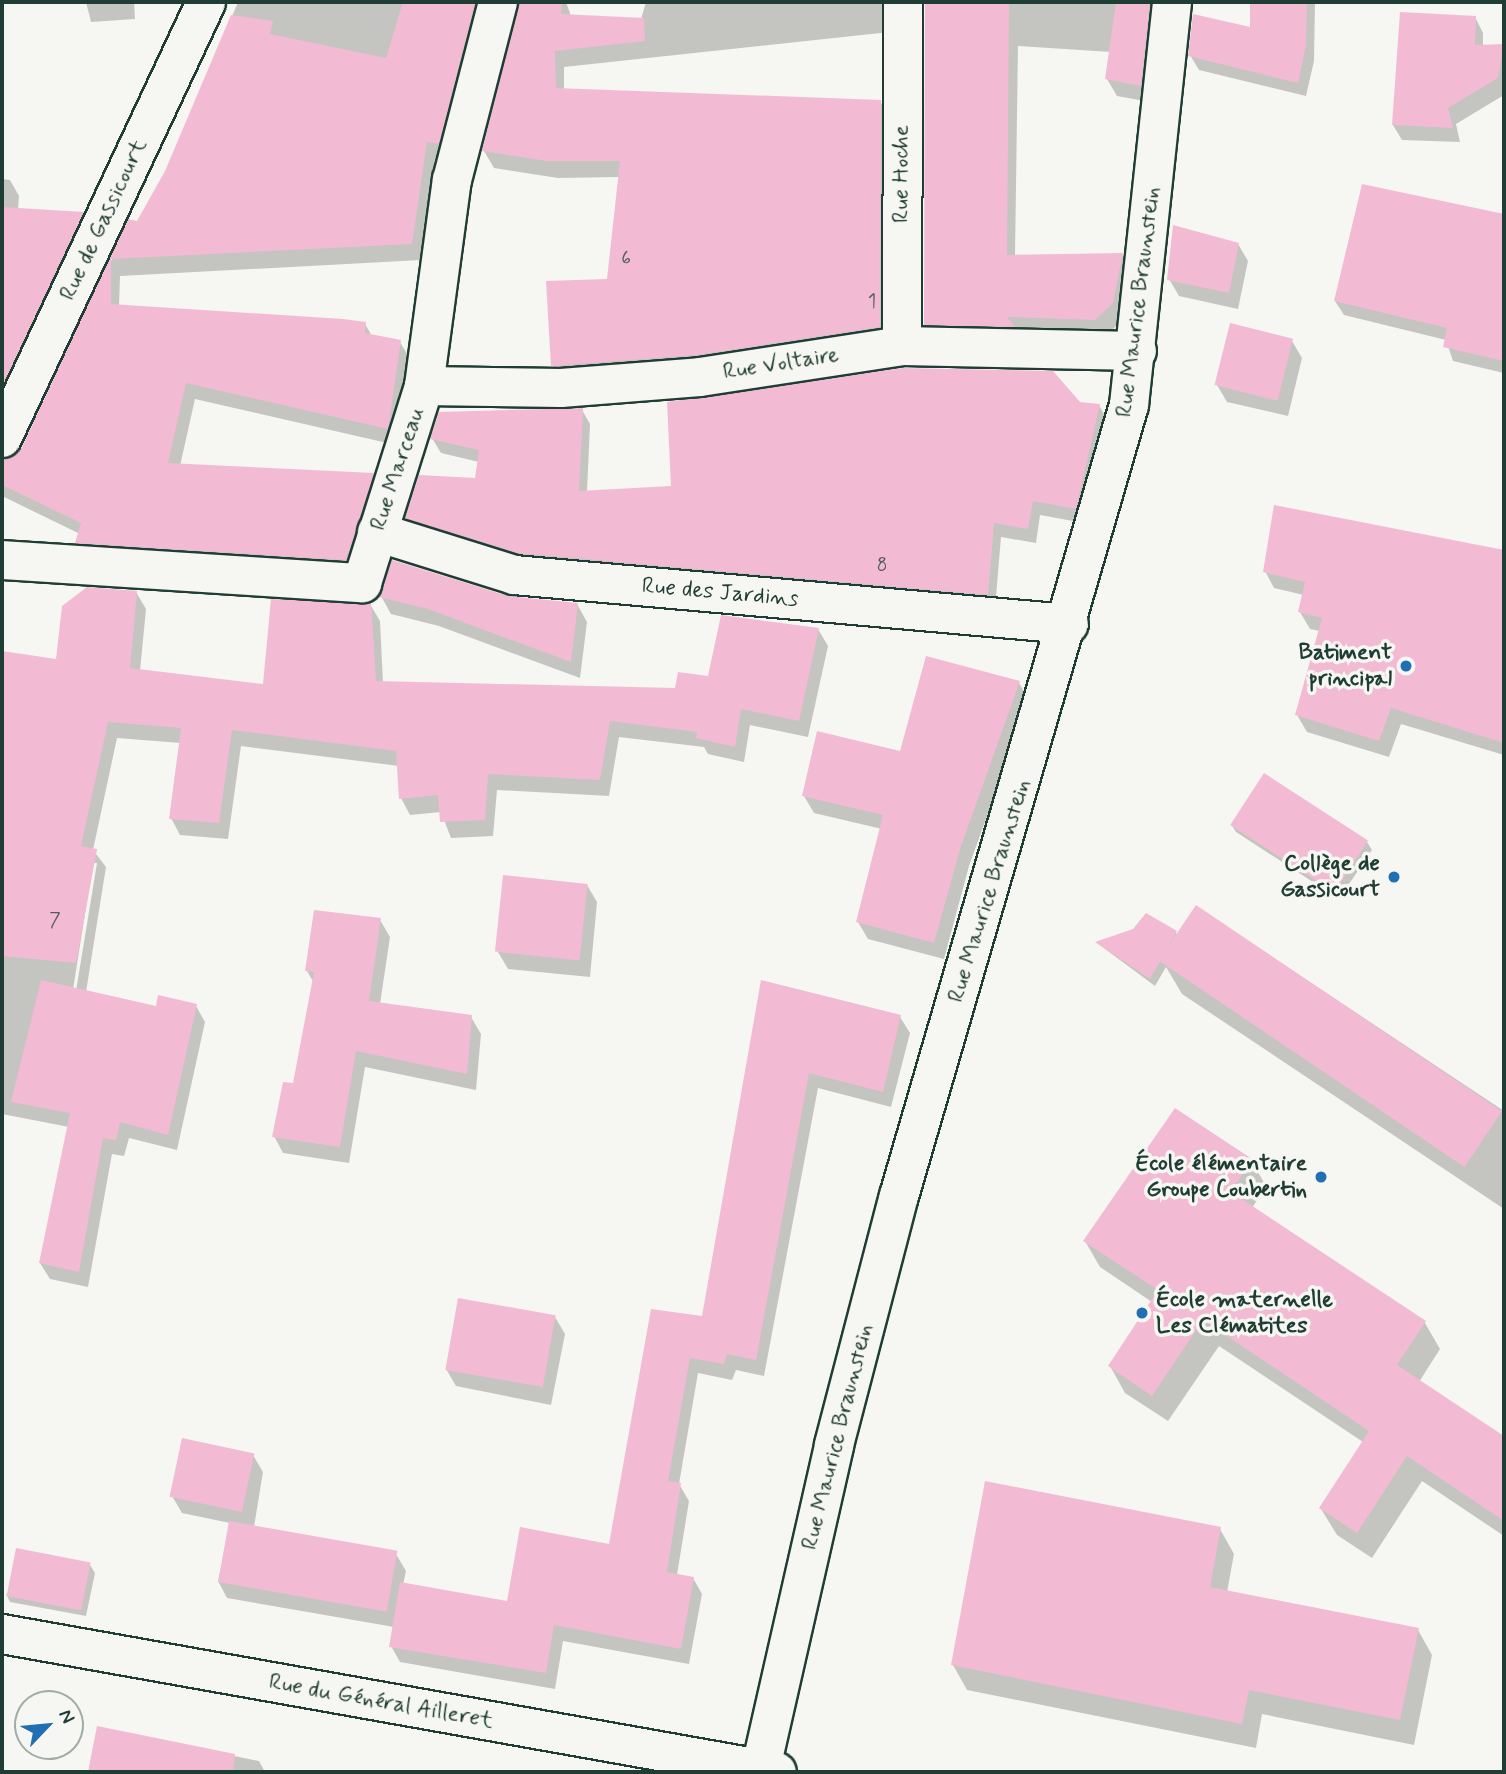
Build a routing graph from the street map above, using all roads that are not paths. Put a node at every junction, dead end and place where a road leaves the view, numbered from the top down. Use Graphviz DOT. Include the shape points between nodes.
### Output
graph roads {
  1 [pos="206,2"];
  2 [pos="498,2"];
  3 [pos="903,2"];
  4 [pos="1172,2"];
  5 [pos="902,346"];
  6 [pos="1137,351"];
  7 [pos="424,386"];
  8 [pos="2,438"];
  9 [pos="377,532"];
  10 [pos="2,560"];
  11 [pos="1069,624"];
  12 [pos="2,1634"];
  13 [pos="765,1771"];
  1 -- 8 [label="street, Rue de Gassicourt"];
  2 -- 7 [label="street, Rue Marceau" via="452,180"];
  3 -- 5 [label="street, Rue Hoche"];
  4 -- 6 [label="street, Rue Maurice Braunstein"];
  5 -- 6 [label="street, Rue Voltaire"];
  5 -- 7 [label="street, Rue Voltaire" via="700,376 561,388"];
  6 -- 11 [label="street, Rue Maurice Braunstein" via="1129,405"];
  7 -- 9 [label="street, Rue Marceau"];
  9 -- 10 [label="street, Rue Marceau" via="362,583"];
  9 -- 11 [label="street, Rue des Jardins" via="514,575"];
  11 -- 13 [label="street, Rue Maurice Braunstein" via="900,1196 834,1446"];
  12 -- 13 [label="street, Rue du Général Ailleret"];
}
